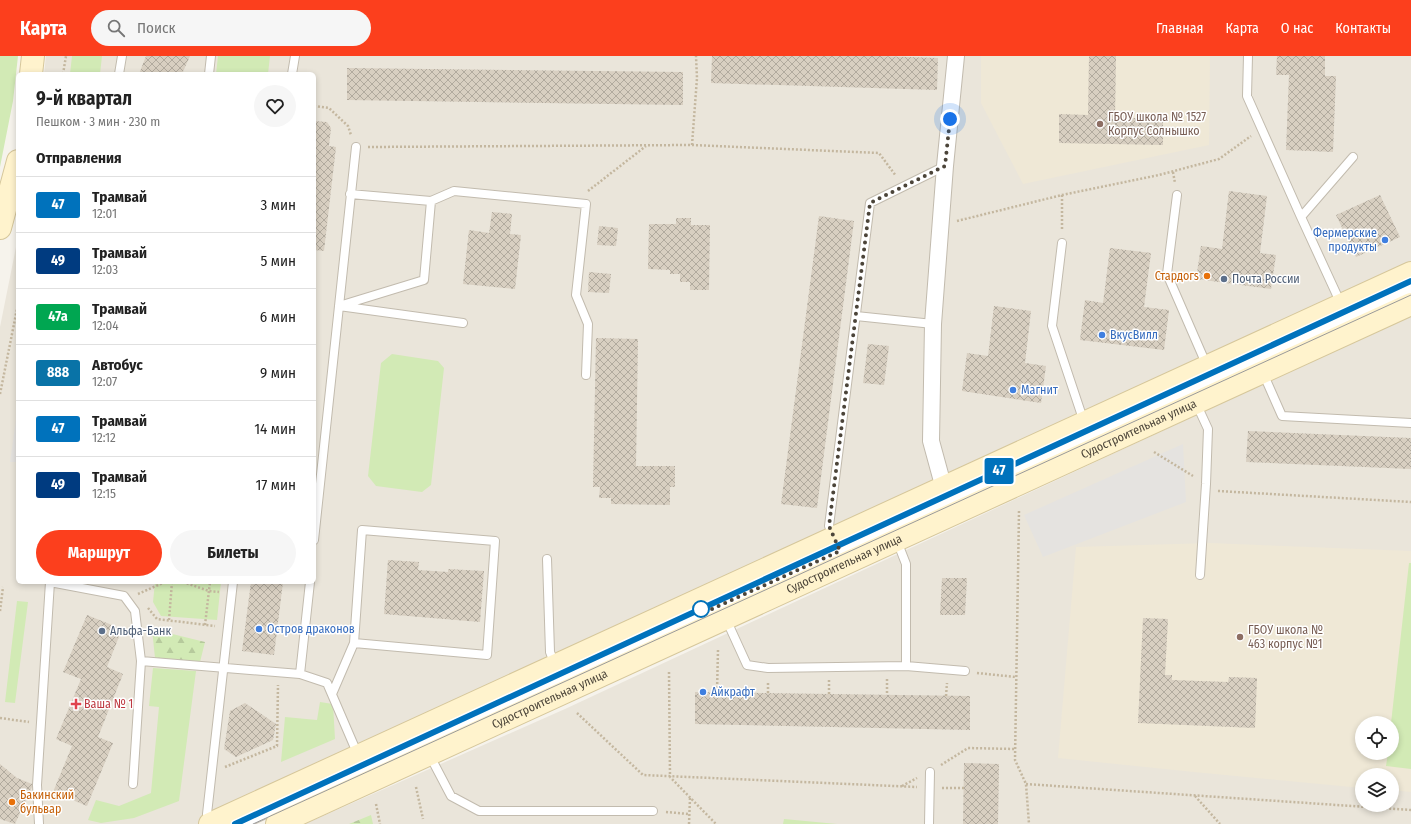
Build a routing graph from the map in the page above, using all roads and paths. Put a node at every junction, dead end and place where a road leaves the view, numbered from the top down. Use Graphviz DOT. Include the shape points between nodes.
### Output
graph roads {
  1 [pos="33,56"];
  2 [pos="66,56"];
  3 [pos="122,56"];
  4 [pos="211,56"];
  5 [pos="295,56"];
  6 [pos="696,56"];
  7 [pos="956,56"];
  8 [pos="1248,56"];
  9 [pos="31,72"];
  10 [pos="63,72"];
  11 [pos="119,72"];
  12 [pos="209,72"];
  13 [pos="292,72"];
  14 [pos="316,106"];
  15 [pos="1262,129"];
  16 [pos="646,145"];
  17 [pos="692,145"];
  18 [pos="356,147"];
  19 [pos="1353,157"];
  20 [pos="945,166"];
  21 [pos="16,168"];
  22 [pos="903,187"];
  23 [pos="350,194"];
  24 [pos="1177,195"];
  25 [pos="1062,196"];
  26 [pos="431,201"];
  27 [pos="574,202"];
  28 [pos="1301,217"];
  29 [pos="941,224"];
  30 [pos="0,228"];
  31 [pos="1062,243"];
  32 [pos="1411,273"];
  33 [pos="1411,289"];
  34 [pos="1411,304"];
  35 [pos="339,306"];
  36 [pos="16,314"];
  37 [pos="856,316"];
  38 [pos="1347,318"];
  39 [pos="463,323"];
  40 [pos="933,324"];
  41 [pos="1257,359"];
  42 [pos="586,376"];
  43 [pos="1213,380"];
  44 [pos="1190,390"];
  45 [pos="0,394"];
  46 [pos="1411,423"];
  47 [pos="1090,436"];
  48 [pos="1154,452"];
  49 [pos="1206,484"];
  50 [pos="949,501"];
  51 [pos="1411,502"];
  52 [pos="1019,511"];
  53 [pos="316,521"];
  54 [pos="891,527"];
  55 [pos="840,551"];
  56 [pos="547,558"];
  57 [pos="1200,575"];
  58 [pos="50,584"];
  59 [pos="61,584"];
  60 [pos="161,584"];
  61 [pos="172,584"];
  62 [pos="189,584"];
  63 [pos="210,584"];
  64 [pos="233,584"];
  65 [pos="310,584"];
  66 [pos="3,587"];
  67 [pos="209,591"];
  68 [pos="232,593"];
  69 [pos="138,595"];
  70 [pos="148,607"];
  71 [pos="0,611"];
  72 [pos="726,618"];
  73 [pos="169,620"];
  74 [pos="205,625"];
  75 [pos="228,627"];
  76 [pos="354,643"];
  77 [pos="718,650"];
  78 [pos="141,661"];
  79 [pos="556,666"];
  80 [pos="906,666"];
  81 [pos="223,668"];
  82 [pos="965,671"];
  83 [pos="669,672"];
  84 [pos="278,673"];
  85 [pos="300,674"];
  86 [pos="1016,676"];
  87 [pos="717,692"];
  88 [pos="332,694"];
  89 [pos="577,713"];
  90 [pos="0,718"];
  91 [pos="42,723"];
  92 [pos="424,742"];
  93 [pos="1015,749"];
  94 [pos="365,768"];
  95 [pos="212,772"];
  96 [pos="930,772"];
  97 [pos="670,777"];
  98 [pos="133,784"];
  99 [pos="1026,784"];
  100 [pos="416,786"];
  101 [pos="901,786"];
  102 [pos="930,788"];
  103 [pos="964,788"];
  104 [pos="1194,796"];
  105 [pos="690,797"];
  106 [pos="376,804"];
  107 [pos="1411,810"];
  108 [pos="653,811"];
  109 [pos="689,814"];
  110 [pos="263,817"];
  111 [pos="423,819"];
  112 [pos="39,824"];
  113 [pos="211,824"];
  114 [pos="244,824"];
  115 [pos="380,824"];
  116 [pos="689,824"];
  117 [pos="716,824"];
  118 [pos="929,824"];
  119 [pos="1029,824"];
  120 [pos="1220,824"];
  1 -- 9 [label="street"];
  2 -- 10 [label="path"];
  3 -- 11 [label="lane"];
  4 -- 12 [label="lane"];
  5 -- 13 [label="lane"];
  6 -- 17 [label="path"];
  7 -- 20 [label="street"];
  8 -- 15 [label="lane" via="1247,96"];
  14 -- 18 [label="path" via="329,108 348,126"];
  15 -- 25 [label="path" via="1219,159"];
  15 -- 28 [label="lane"];
  16 -- 17 [label="path"];
  16 -- 18 [label="path"];
  16 -- 27 [label="path"];
  17 -- 22 [label="path" via="879,153"];
  18 -- 23 [label="lane"];
  19 -- 28 [label="lane"];
  20 -- 22 [label="lane"];
  20 -- 29 [label="street"];
  21 -- 30 [label="street"];
  22 -- 37 [label="lane" via="870,203"];
  23 -- 26 [label="lane"];
  23 -- 35 [label="lane"];
  24 -- 43 [label="lane" via="1167,274"];
  25 -- 29 [label="path"];
  25 -- 31 [label="path"];
  26 -- 27 [label="lane" via="454,191"];
  26 -- 35 [label="lane" via="424,280"];
  27 -- 42 [label="lane" via="586,204 576,295 588,324"];
  28 -- 38 [label="lane"];
  29 -- 40 [label="street"];
  31 -- 47 [label="lane" via="1052,326"];
  32 -- 38 [label="street, Судостроительная улица"];
  33 -- 38 [label="lane"];
  34 -- 38 [label="street, Судостроительная улица"];
  35 -- 39 [label="lane"];
  35 -- 53 [label="lane"];
  36 -- 45 [label="path"];
  37 -- 40 [label="lane"];
  37 -- 55 [label="lane" via="829,526"];
  38 -- 41 [label="street, Судостроительная улица"];
  40 -- 50 [label="street" via="931,441"];
  41 -- 43 [label="street, Судостроительная улица"];
  41 -- 46 [label="lane" via="1282,416"];
  43 -- 44 [label="street, Судостроительная улица"];
  44 -- 47 [label="street, Судостроительная улица"];
  44 -- 49 [label="lane" via="1208,429"];
  47 -- 50 [label="street, Судостроительная улица"];
  48 -- 49 [label="path"];
  49 -- 51 [label="path" via="1219,492"];
  49 -- 57 [label="lane"];
  50 -- 54 [label="street, Судостроительная улица"];
  52 -- 86 [label="path"];
  54 -- 55 [label="street, Судостроительная улица"];
  54 -- 80 [label="lane" via="906,564"];
  55 -- 72 [label="street, Судостроительная улица"];
  55 -- 79 [label="street, Судостроительная улица"];
  55 -- 92 [label="lane"];
  56 -- 79 [label="lane" via="550,652"];
  58 -- 91 [label="lane"];
  59 -- 78 [label="lane" via="124,596 135,611"];
  60 -- 69 [label="path"];
  61 -- 73 [label="path"];
  62 -- 67 [label="path"];
  63 -- 67 [label="path"];
  64 -- 68 [label="lane"];
  65 -- 85 [label="lane"];
  66 -- 71 [label="path"];
  67 -- 68 [label="path"];
  67 -- 74 [label="path"];
  68 -- 75 [label="lane"];
  70 -- 73 [label="path" via="157,619"];
  72 -- 80 [label="lane" via="747,665 768,668"];
  72 -- 92 [label="street, Судостроительная улица"];
  73 -- 74 [label="path"];
  74 -- 75 [label="path"];
  75 -- 81 [label="lane"];
  76 -- 76 [label="lane" via="487,655 495,541 362,530"];
  76 -- 88 [label="lane"];
  77 -- 87 [label="path"];
  78 -- 81 [label="lane"];
  78 -- 98 [label="lane"];
  79 -- 92 [label="street, Судостроительная улица"];
  80 -- 82 [label="lane"];
  81 -- 84 [label="lane"];
  81 -- 95 [label="lane"];
  82 -- 86 [label="path"];
  83 -- 97 [label="path"];
  84 -- 85 [label="lane"];
  84 -- 95 [label="path" via="277,746"];
  85 -- 88 [label="lane" via="327,683"];
  86 -- 93 [label="path"];
  88 -- 94 [label="lane"];
  89 -- 97 [label="path" via="642,775"];
  90 -- 91 [label="path"];
  91 -- 112 [label="lane" via="38,785"];
  92 -- 94 [label="street, Судостроительная улица"];
  92 -- 108 [label="lane" via="451,796 479,811"];
  93 -- 96 [label="path" via="968,748"];
  93 -- 99 [label="path" via="1015,760"];
  94 -- 110 [label="street, Судостроительная улица"];
  94 -- 110 [label="street, Судостроительная улица"];
  95 -- 113 [label="lane" via="207,814"];
  96 -- 101 [label="path"];
  96 -- 102 [label="lane"];
  97 -- 101 [label="path"];
  97 -- 105 [label="path"];
  99 -- 104 [label="path"];
  99 -- 119 [label="path"];
  100 -- 111 [label="path"];
  101 -- 102 [label="path"];
  102 -- 103 [label="path"];
  102 -- 118 [label="lane"];
  104 -- 107 [label="path"];
  104 -- 120 [label="path"];
  105 -- 109 [label="path"];
  105 -- 117 [label="path"];
  106 -- 115 [label="path"];
  108 -- 109 [label="path"];
  109 -- 116 [label="path"];
  110 -- 113 [label="street, Судостроительная улица"];
  110 -- 114 [label="lane"];
}
